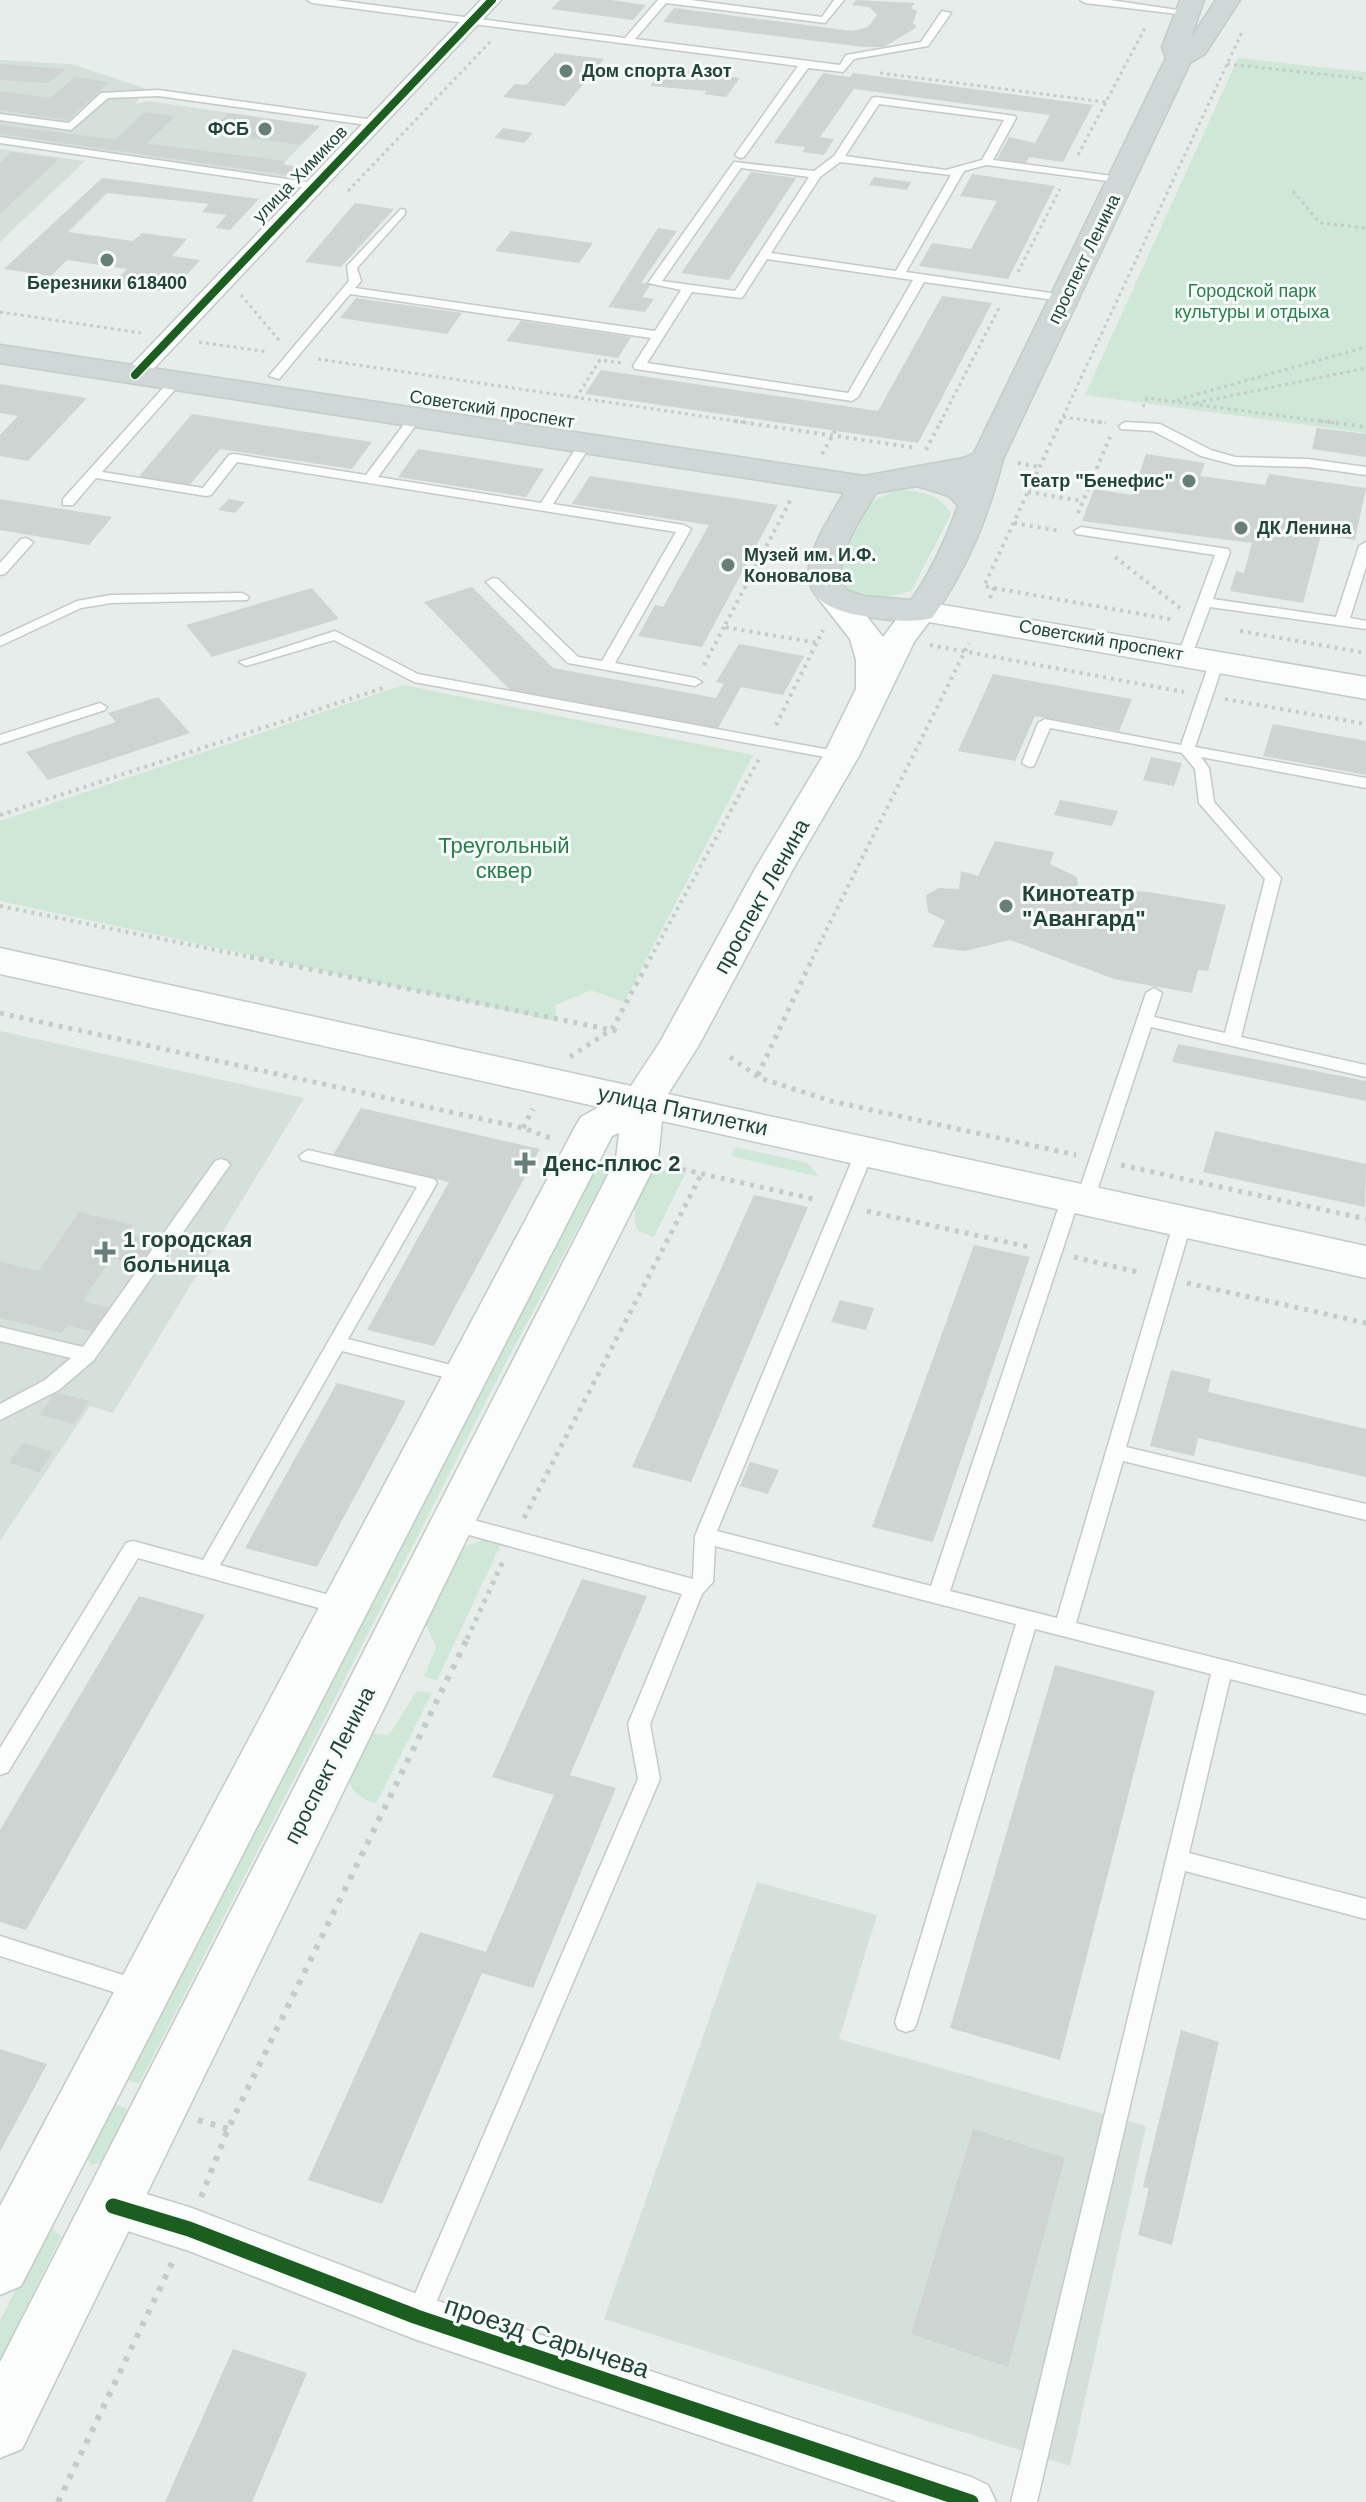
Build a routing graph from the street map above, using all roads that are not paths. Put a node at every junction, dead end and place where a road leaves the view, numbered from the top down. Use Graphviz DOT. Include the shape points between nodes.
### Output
graph roads {
  1 [pos="312,0"];
  2 [pos="492,0"];
  3 [pos="665,0"];
  4 [pos="839,0"];
  5 [pos="1085,0"];
  6 [pos="1228,0"];
  7 [pos="711,3"];
  8 [pos="1189,6"];
  9 [pos="946,13"];
  10 [pos="471,21"];
  11 [pos="628,41"];
  12 [pos="1179,58"];
  13 [pos="805,64"];
  14 [pos="0,117"];
  15 [pos="374,123"];
  16 [pos="0,140"];
  17 [pos="740,155"];
  18 [pos="838,158"];
  19 [pos="986,162"];
  20 [pos="960,169"];
  21 [pos="816,175"];
  22 [pos="1123,180"];
  23 [pos="314,186"];
  24 [pos="401,212"];
  25 [pos="764,255"];
  26 [pos="899,275"];
  27 [pos="920,278"];
  28 [pos="689,288"];
  29 [pos="347,290"];
  30 [pos="1065,299"];
  31 [pos="0,334"];
  32 [pos="659,335"];
  33 [pos="0,354"];
  34 [pos="152,356"];
  35 [pos="284,366"];
  36 [pos="176,381"];
  37 [pos="415,418"];
  38 [pos="1125,426"];
  39 [pos="586,443"];
  40 [pos="987,459"];
  41 [pos="923,463"];
  42 [pos="1366,471"];
  43 [pos="93,474"];
  44 [pos="370,479"];
  45 [pos="864,486"];
  46 [pos="68,502"];
  47 [pos="975,506"];
  48 [pos="545,507"];
  49 [pos="1077,532"];
  50 [pos="26,542"];
  51 [pos="1366,546"];
  52 [pos="0,571"];
  53 [pos="493,582"];
  54 [pos="242,597"];
  55 [pos="835,598"];
  56 [pos="1205,602"];
  57 [pos="920,611"];
  58 [pos="1342,621"];
  59 [pos="1366,625"];
  60 [pos="883,637"];
  61 [pos="0,642"];
  62 [pos="1201,658"];
  63 [pos="246,662"];
  64 [pos="606,666"];
  65 [pos="695,682"];
  66 [pos="1366,688"];
  67 [pos="100,707"];
  68 [pos="0,740"];
  69 [pos="1187,750"];
  70 [pos="841,756"];
  71 [pos="1029,763"];
  72 [pos="1366,783"];
  73 [pos="0,961"];
  74 [pos="1154,993"];
  75 [pos="1145,1020"];
  76 [pos="1232,1039"];
  77 [pos="1366,1071"];
  78 [pos="643,1100"];
  79 [pos="865,1151"];
  80 [pos="308,1156"];
  81 [pos="221,1165"];
  82 [pos="1078,1198"];
  83 [pos="1183,1221"];
  84 [pos="1366,1262"];
  85 [pos="0,1334"];
  86 [pos="337,1343"];
  87 [pos="87,1355"];
  88 [pos="463,1375"];
  89 [pos="0,1413"];
  90 [pos="1116,1452"];
  91 [pos="1366,1512"];
  92 [pos="451,1522"];
  93 [pos="705,1536"];
  94 [pos="208,1569"];
  95 [pos="694,1589"];
  96 [pos="938,1596"];
  97 [pos="345,1607"];
  98 [pos="1028,1619"];
  99 [pos="1064,1628"];
  100 [pos="1222,1669"];
  101 [pos="1366,1705"];
  102 [pos="0,1766"];
  103 [pos="1177,1859"];
  104 [pos="1366,1909"];
  105 [pos="0,1946"];
  106 [pos="143,1992"];
  107 [pos="906,2022"];
  108 [pos="113,2206"];
  109 [pos="0,2266"];
  110 [pos="417,2317"];
  111 [pos="0,2427"];
  112 [pos="971,2502"];
  113 [pos="1024,2502"];
  1 -- 10 [label="lane"];
  2 -- 10 [label="street, улица Химиков"];
  3 -- 7 [label="lane"];
  3 -- 11 [label="lane"];
  4 -- 7 [label="lane" via="825,20"];
  5 -- 8 [label="lane" via="1155,9"];
  6 -- 12 [label="main road, проспект Ленина" via="1196,49"];
  8 -- 12 [label="main road, проспект Ленина" via="1175,47"];
  9 -- 13 [label="lane" via="924,44 850,57 843,69"];
  10 -- 11 [label="lane"];
  10 -- 15 [label="street, улица Химиков"];
  11 -- 13 [label="lane"];
  12 -- 22 [label="main road, проспект Ленина"];
  13 -- 17 [label="lane"];
  14 -- 15 [label="lane" via="71,127 105,95 158,93"];
  15 -- 23 [label="street, улица Химиков"];
  16 -- 23 [label="lane"];
  18 -- 19 [label="lane" via="876,100 1011,118"];
  18 -- 20 [label="lane" via="946,173"];
  18 -- 21 [label="lane"];
  19 -- 20 [label="lane"];
  19 -- 22 [label="lane"];
  20 -- 26 [label="lane"];
  21 -- 25 [label="lane"];
  21 -- 28 [label="lane" via="738,164 654,283"];
  22 -- 30 [label="main road, проспект Ленина"];
  23 -- 34 [label="street, улица Химиков"];
  24 -- 29 [label="lane" via="351,268 355,281"];
  25 -- 26 [label="lane"];
  25 -- 28 [label="lane" via="738,295"];
  26 -- 27 [label="lane"];
  27 -- 30 [label="lane"];
  27 -- 32 [label="lane" via="852,397 639,366"];
  28 -- 32 [label="lane"];
  29 -- 32 [label="lane"];
  29 -- 35 [label="lane"];
  30 -- 40 [label="main road, проспект Ленина"];
  31 -- 34 [label="main road, Советский проспект"];
  33 -- 34 [label="main road, Советский проспект"];
  34 -- 35 [label="main road, Советский проспект"];
  34 -- 36 [label="main road, Советский проспект"];
  35 -- 41 [label="main road, Советский проспект"];
  36 -- 37 [label="main road, Советский проспект"];
  36 -- 43 [label="lane"];
  37 -- 39 [label="main road, Советский проспект"];
  37 -- 44 [label="lane"];
  38 -- 42 [label="lane" via="1155,427 1235,461"];
  39 -- 45 [label="main road, Советский проспект"];
  39 -- 48 [label="lane"];
  40 -- 41 [label="main road" via="973,466"];
  40 -- 47 [label="main road, проспект Ленина"];
  41 -- 45 [label="main road"];
  41 -- 47 [label="main road, Советский проспект"];
  43 -- 44 [label="lane" via="206,492 234,458"];
  43 -- 46 [label="lane"];
  44 -- 48 [label="lane"];
  45 -- 55 [label="main road" via="823,567 824,586"];
  47 -- 57 [label="main road, проспект Ленина" via="945,579"];
  48 -- 64 [label="lane" via="684,529"];
  49 -- 56 [label="lane" via="1223,552"];
  50 -- 52 [label="lane"];
  51 -- 58 [label="lane"];
  53 -- 64 [label="lane" via="573,660"];
  54 -- 61 [label="lane" via="111,599 77,605"];
  55 -- 57 [label="main road, Советский проспект"];
  55 -- 60 [label="main road"];
  56 -- 58 [label="lane"];
  56 -- 62 [label="lane"];
  57 -- 60 [label="main road, проспект Ленина"];
  57 -- 62 [label="main road, Советский проспект"];
  58 -- 59 [label="lane"];
  60 -- 70 [label="main road, проспект Ленина" via="874,689"];
  62 -- 66 [label="main road, Советский проспект"];
  62 -- 69 [label="lane" via="1205,695"];
  63 -- 70 [label="lane" via="335,635 414,678"];
  64 -- 65 [label="lane"];
  67 -- 68 [label="lane"];
  69 -- 71 [label="lane" via="1045,723"];
  69 -- 72 [label="lane"];
  69 -- 76 [label="lane" via="1202,768 1207,803 1273,878"];
  70 -- 78 [label="main road, проспект Ленина"];
  73 -- 78 [label="main road, улица Пятилетки"];
  74 -- 75 [label="lane"];
  75 -- 76 [label="lane"];
  75 -- 82 [label="lane"];
  76 -- 77 [label="lane"];
  78 -- 79 [label="main road, улица Пятилетки"];
  78 -- 88 [label="main road, проспект Ленина" via="596,1127"];
  78 -- 92 [label="main road, проспект Ленина" via="637,1159"];
  79 -- 82 [label="main road, улица Пятилетки"];
  79 -- 93 [label="lane"];
  80 -- 86 [label="lane" via="428,1183"];
  81 -- 87 [label="lane"];
  82 -- 83 [label="main road, улица Пятилетки"];
  82 -- 96 [label="lane" via="1053,1253"];
  83 -- 84 [label="main road, улица Пятилетки"];
  83 -- 90 [label="lane"];
  85 -- 87 [label="lane"];
  86 -- 88 [label="lane"];
  86 -- 94 [label="lane"];
  87 -- 89 [label="lane" via="52,1385"];
  88 -- 97 [label="main road, проспект Ленина"];
  90 -- 91 [label="lane"];
  90 -- 99 [label="lane"];
  92 -- 95 [label="lane"];
  92 -- 108 [label="main road, проспект Ленина"];
  93 -- 95 [label="lane" via="703,1582"];
  93 -- 96 [label="lane"];
  94 -- 97 [label="lane"];
  94 -- 102 [label="lane" via="133,1549"];
  95 -- 110 [label="lane" via="639,1724 649,1779"];
  96 -- 98 [label="lane"];
  97 -- 106 [label="main road, проспект Ленина"];
  98 -- 99 [label="lane"];
  98 -- 107 [label="lane"];
  99 -- 100 [label="lane"];
  100 -- 101 [label="lane"];
  100 -- 103 [label="lane"];
  103 -- 104 [label="lane"];
  103 -- 113 [label="lane"];
  105 -- 106 [label="lane"];
  106 -- 109 [label="main road, проспект Ленина"];
  108 -- 110 [label="street, проезд Сарычева" via="189,2229"];
  108 -- 111 [label="main road, проспект Ленина"];
  110 -- 112 [label="street, проезд Сарычева"];
}
